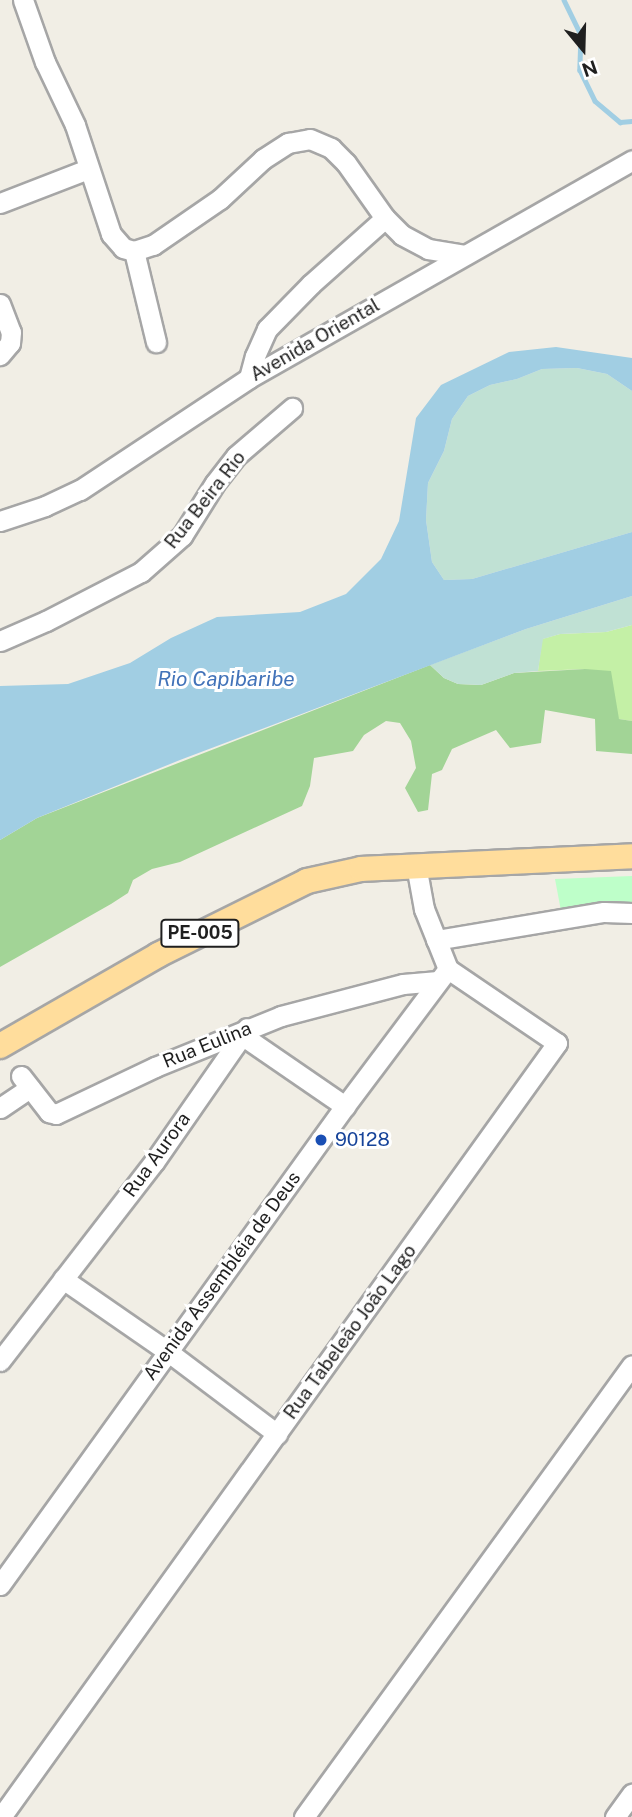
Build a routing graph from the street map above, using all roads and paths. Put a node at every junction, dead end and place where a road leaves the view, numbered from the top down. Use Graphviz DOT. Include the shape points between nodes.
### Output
graph roads {
  1 [pos="23,0"];
  2 [pos="632,160"];
  3 [pos="88,169"];
  4 [pos="0,203"];
  5 [pos="385,218"];
  6 [pos="134,251"];
  7 [pos="465,255"];
  8 [pos="0,304"];
  9 [pos="156,342"];
  10 [pos="0,355"];
  11 [pos="249,378"];
  12 [pos="292,408"];
  13 [pos="0,521"];
  14 [pos="0,640"];
  15 [pos="632,856"];
  16 [pos="416,865"];
  17 [pos="632,913"];
  18 [pos="436,940"];
  19 [pos="443,975"];
  20 [pos="245,1032"];
  21 [pos="0,1046"];
  22 [pos="345,1106"];
  23 [pos="0,1108"];
  24 [pos="64,1279"];
  25 [pos="167,1351"];
  26 [pos="0,1361"];
  27 [pos="632,1365"];
  28 [pos="277,1434"];
  29 [pos="0,1585"];
  30 [pos="632,1794"];
  31 [pos="1,1816"];
  32 [pos="304,1817"];
  33 [pos="615,1817"];
  1 -- 3 [label="street" via="75,125"];
  2 -- 7 [label="street, Avenida Oriental"];
  3 -- 4 [label="street"];
  3 -- 6 [label="street" via="111,234 123,248"];
  5 -- 6 [label="street" via="331,148 310,139 298,140 262,159 220,200 183,227 145,250"];
  5 -- 7 [label="street" via="415,244"];
  5 -- 11 [label="street" via="267,329"];
  6 -- 9 [label="street"];
  7 -- 11 [label="street, Avenida Oriental"];
  8 -- 10 [label="street" via="11,332 10,343"];
  11 -- 13 [label="street, Avenida Oriental" via="80,490"];
  12 -- 14 [label="street, Rua Beira Rio" via="236,456 182,536 141,572"];
  15 -- 16 [label="main road, PE-005"];
  16 -- 18 [label="street" via="422,903"];
  16 -- 21 [label="main road, PE-005" via="343,871 307,881 158,955"];
  17 -- 18 [label="street" via="604,912"];
  18 -- 19 [label="street"];
  19 -- 20 [label="street, Rua Eulina" via="281,1016"];
  19 -- 22 [label="street, Avenida Assembléia de Deus"];
  19 -- 28 [label="street, Rua Tabeleão João Lago" via="557,1043"];
  20 -- 22 [label="street"];
  20 -- 23 [label="street, Rua Eulina" via="155,1067 56,1114 49,1112 26,1082"];
  20 -- 24 [label="street, Rua Aurora"];
  22 -- 25 [label="street, Avenida Assembléia de Deus"];
  24 -- 25 [label="street"];
  24 -- 26 [label="street, Rua Aurora"];
  25 -- 28 [label="street"];
  25 -- 29 [label="street, Avenida Assembléia de Deus"];
  27 -- 32 [label="street"];
  28 -- 31 [label="street, Rua Tabeleão João Lago"];
  30 -- 33 [label="street"];
}
